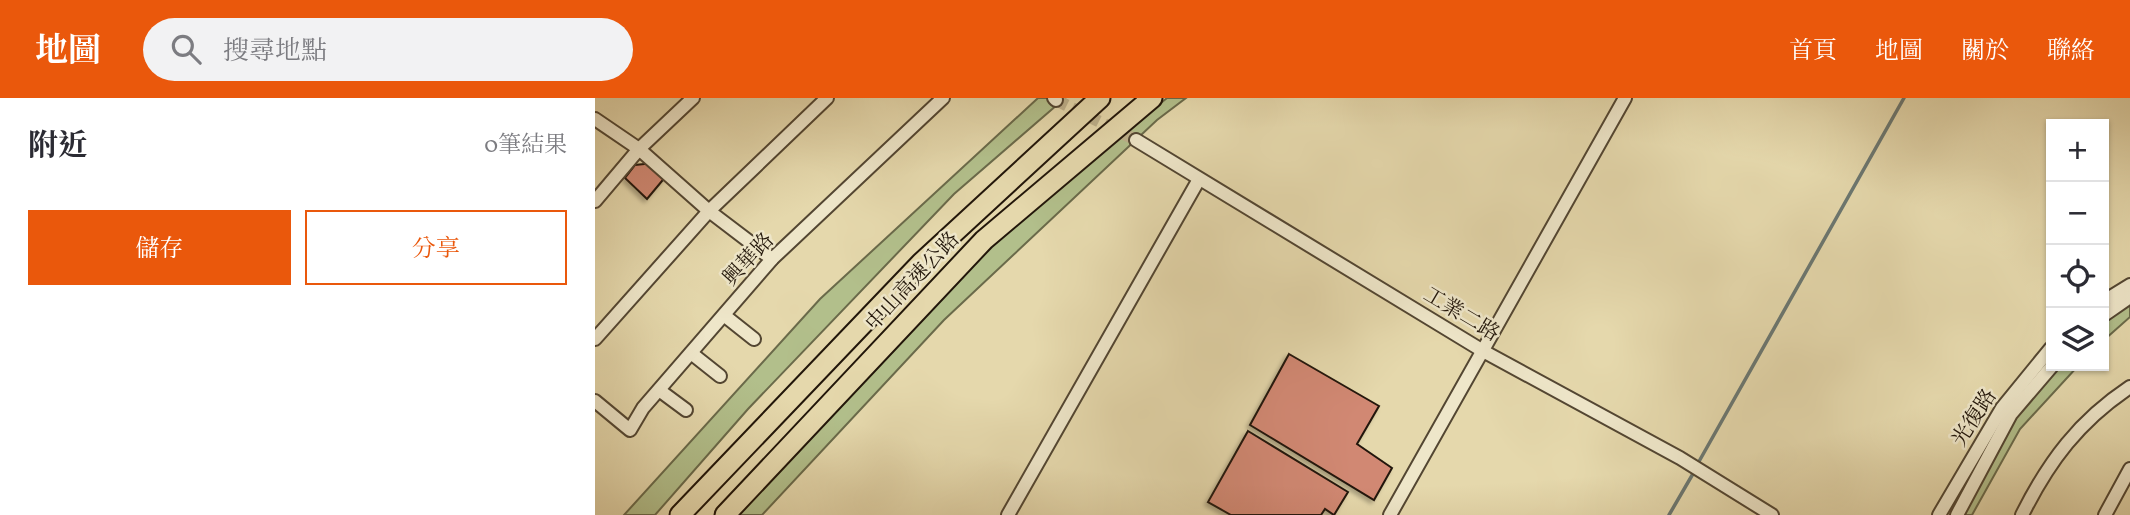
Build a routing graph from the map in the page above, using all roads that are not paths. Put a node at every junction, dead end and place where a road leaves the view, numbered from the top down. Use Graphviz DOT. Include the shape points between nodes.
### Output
graph roads {
  1 [pos="693,98"];
  2 [pos="827,98"];
  3 [pos="943,98"];
  4 [pos="1100,98"];
  5 [pos="1152,98"];
  6 [pos="1625,98"];
  7 [pos="595,119"];
  8 [pos="1136,141"];
  9 [pos="639,149"];
  10 [pos="1198,181"];
  11 [pos="595,201"];
  12 [pos="709,211"];
  13 [pos="772,259"];
  14 [pos="2130,285"];
  15 [pos="2109,297"];
  16 [pos="2130,297"];
  17 [pos="2109,312"];
  18 [pos="725,316"];
  19 [pos="595,339"];
  20 [pos="754,339"];
  21 [pos="1483,351"];
  22 [pos="691,354"];
  23 [pos="2046,354"];
  24 [pos="2048,371"];
  25 [pos="720,376"];
  26 [pos="2130,387"];
  27 [pos="659,390"];
  28 [pos="595,401"];
  29 [pos="686,410"];
  30 [pos="2130,469"];
  31 [pos="680,515"];
  32 [pos="725,515"];
  33 [pos="1008,515"];
  34 [pos="1390,515"];
  35 [pos="1772,515"];
  36 [pos="1939,515"];
  37 [pos="1957,515"];
  38 [pos="2022,515"];
  39 [pos="2105,515"];
  1 -- 9 [label="street"];
  2 -- 12 [label="street"];
  3 -- 13 [label="street, 興華路"];
  4 -- 31 [label="highway, 中山高速公路" via="921,263"];
  5 -- 32 [label="highway, 中山高速公路" via="984,240"];
  6 -- 21 [label="street"];
  7 -- 9 [label="street"];
  8 -- 10 [label="street, 工業二路"];
  9 -- 11 [label="street"];
  9 -- 12 [label="street"];
  10 -- 21 [label="street, 工業二路"];
  10 -- 33 [label="street"];
  12 -- 13 [label="street"];
  12 -- 19 [label="street"];
  13 -- 18 [label="street, 興華路"];
  14 -- 15 [label="street"];
  16 -- 17 [label="street"];
  18 -- 20 [label="street"];
  18 -- 22 [label="street, 興華路"];
  21 -- 34 [label="street"];
  21 -- 35 [label="street, 工業二路" via="1680,458"];
  22 -- 25 [label="street"];
  22 -- 27 [label="street, 興華路"];
  23 -- 36 [label="street, 光復路" via="2002,408"];
  24 -- 37 [label="street, 光復路" via="2011,414"];
  26 -- 38 [label="street" via="2071,435"];
  27 -- 28 [label="street, 興華路" via="630,430"];
  27 -- 29 [label="street"];
  30 -- 39 [label="street"];
}
